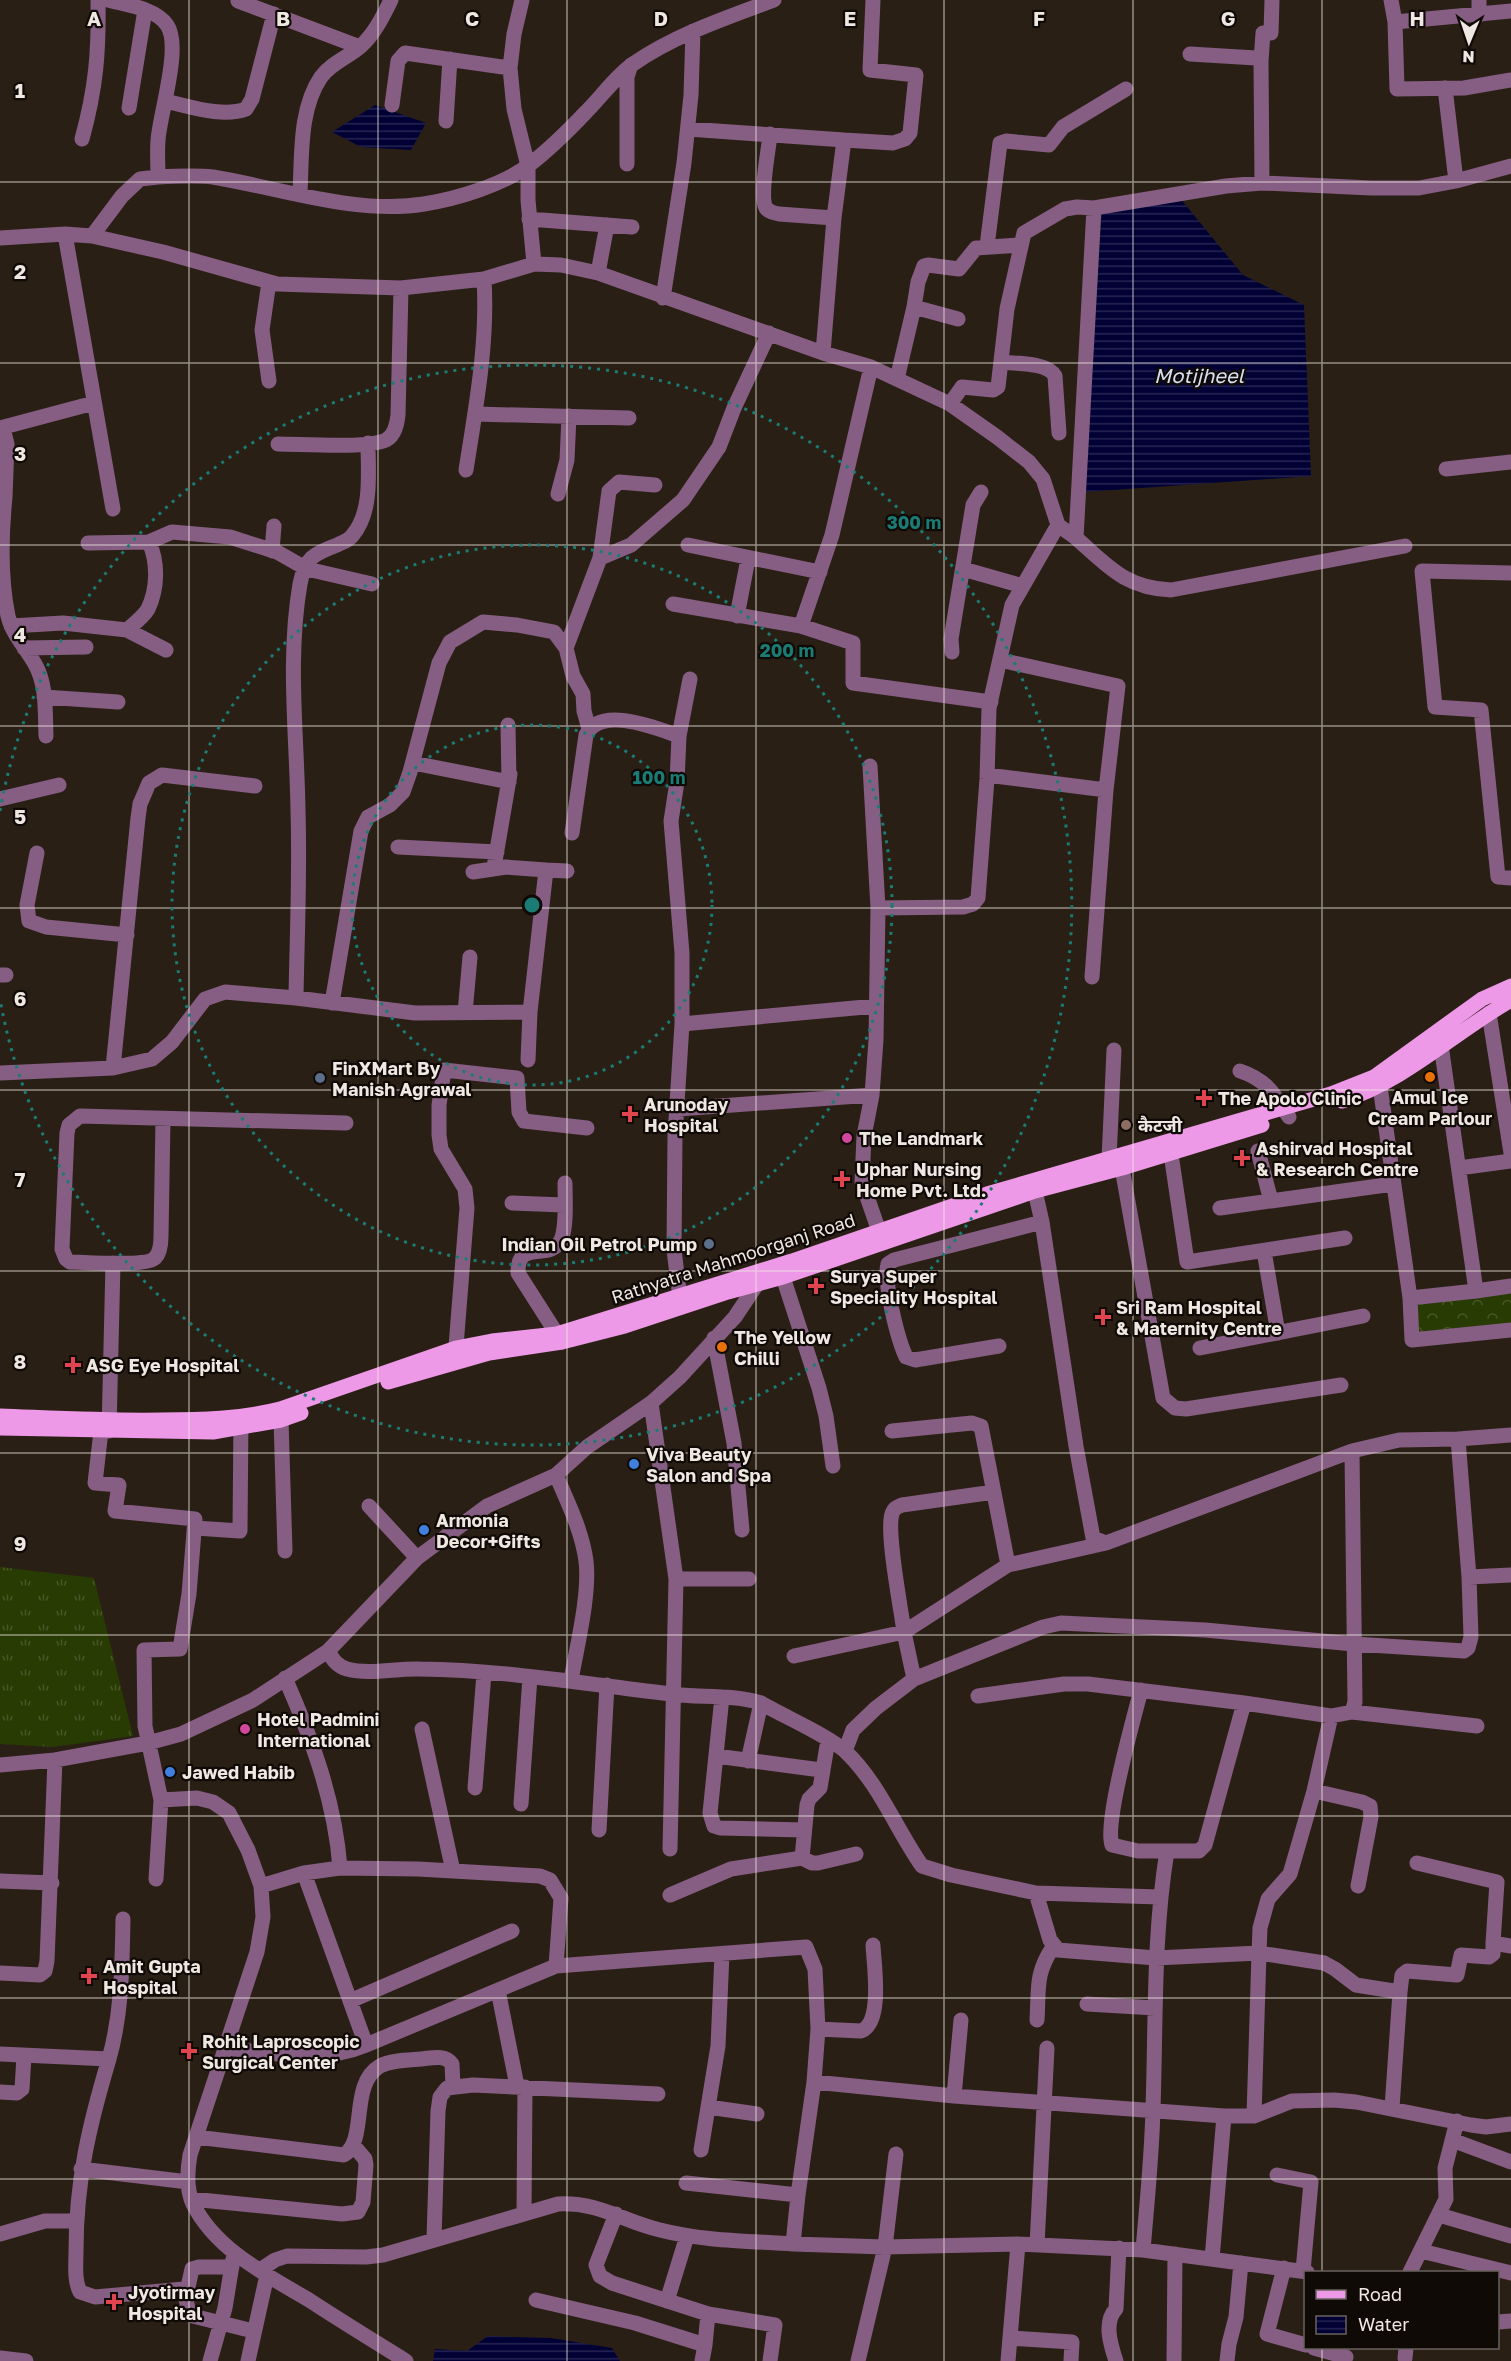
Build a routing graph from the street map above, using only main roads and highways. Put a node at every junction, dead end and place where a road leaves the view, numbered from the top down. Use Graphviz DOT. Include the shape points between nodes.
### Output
graph roads {
  1 [pos="1511,986"];
  2 [pos="1511,1000"];
  3 [pos="1286,1113"];
  4 [pos="1116,1164"];
  5 [pos="881,1237"];
  6 [pos="755,1279"];
  7 [pos="455,1355"];
  8 [pos="241,1423"];
  9 [pos="1,1427"];
  1 -- 3 [label="main road, Rathyatra Mahmoorganj Road" via="1482,999 1374,1077"];
  2 -- 3 [label="main road" via="1380,1086 1347,1099"];
  3 -- 4 [label="main road" via="1171,1154"];
  3 -- 4 [label="main road, Rathyatra Mahmoorganj Road" via="1185,1135"];
  4 -- 5 [label="main road"];
  4 -- 5 [label="main road, Rathyatra Mahmoorganj Road" via="987,1194"];
  5 -- 6 [label="main road, Rathyatra Mahmoorganj Road"];
  5 -- 6 [label="main road" via="783,1277"];
  6 -- 7 [label="main road, Rathyatra Mahmoorganj Road" via="680,1302 625,1326 489,1353"];
  7 -- 8 [label="main road, Rathyatra Mahmoorganj Road"];
  7 -- 8 [label="main road, Rathyatra Mahmoorganj Road" via="281,1420"];
  8 -- 9 [label="main road, Rathyatra Mahmoorganj Road" via="213,1432"];
}
